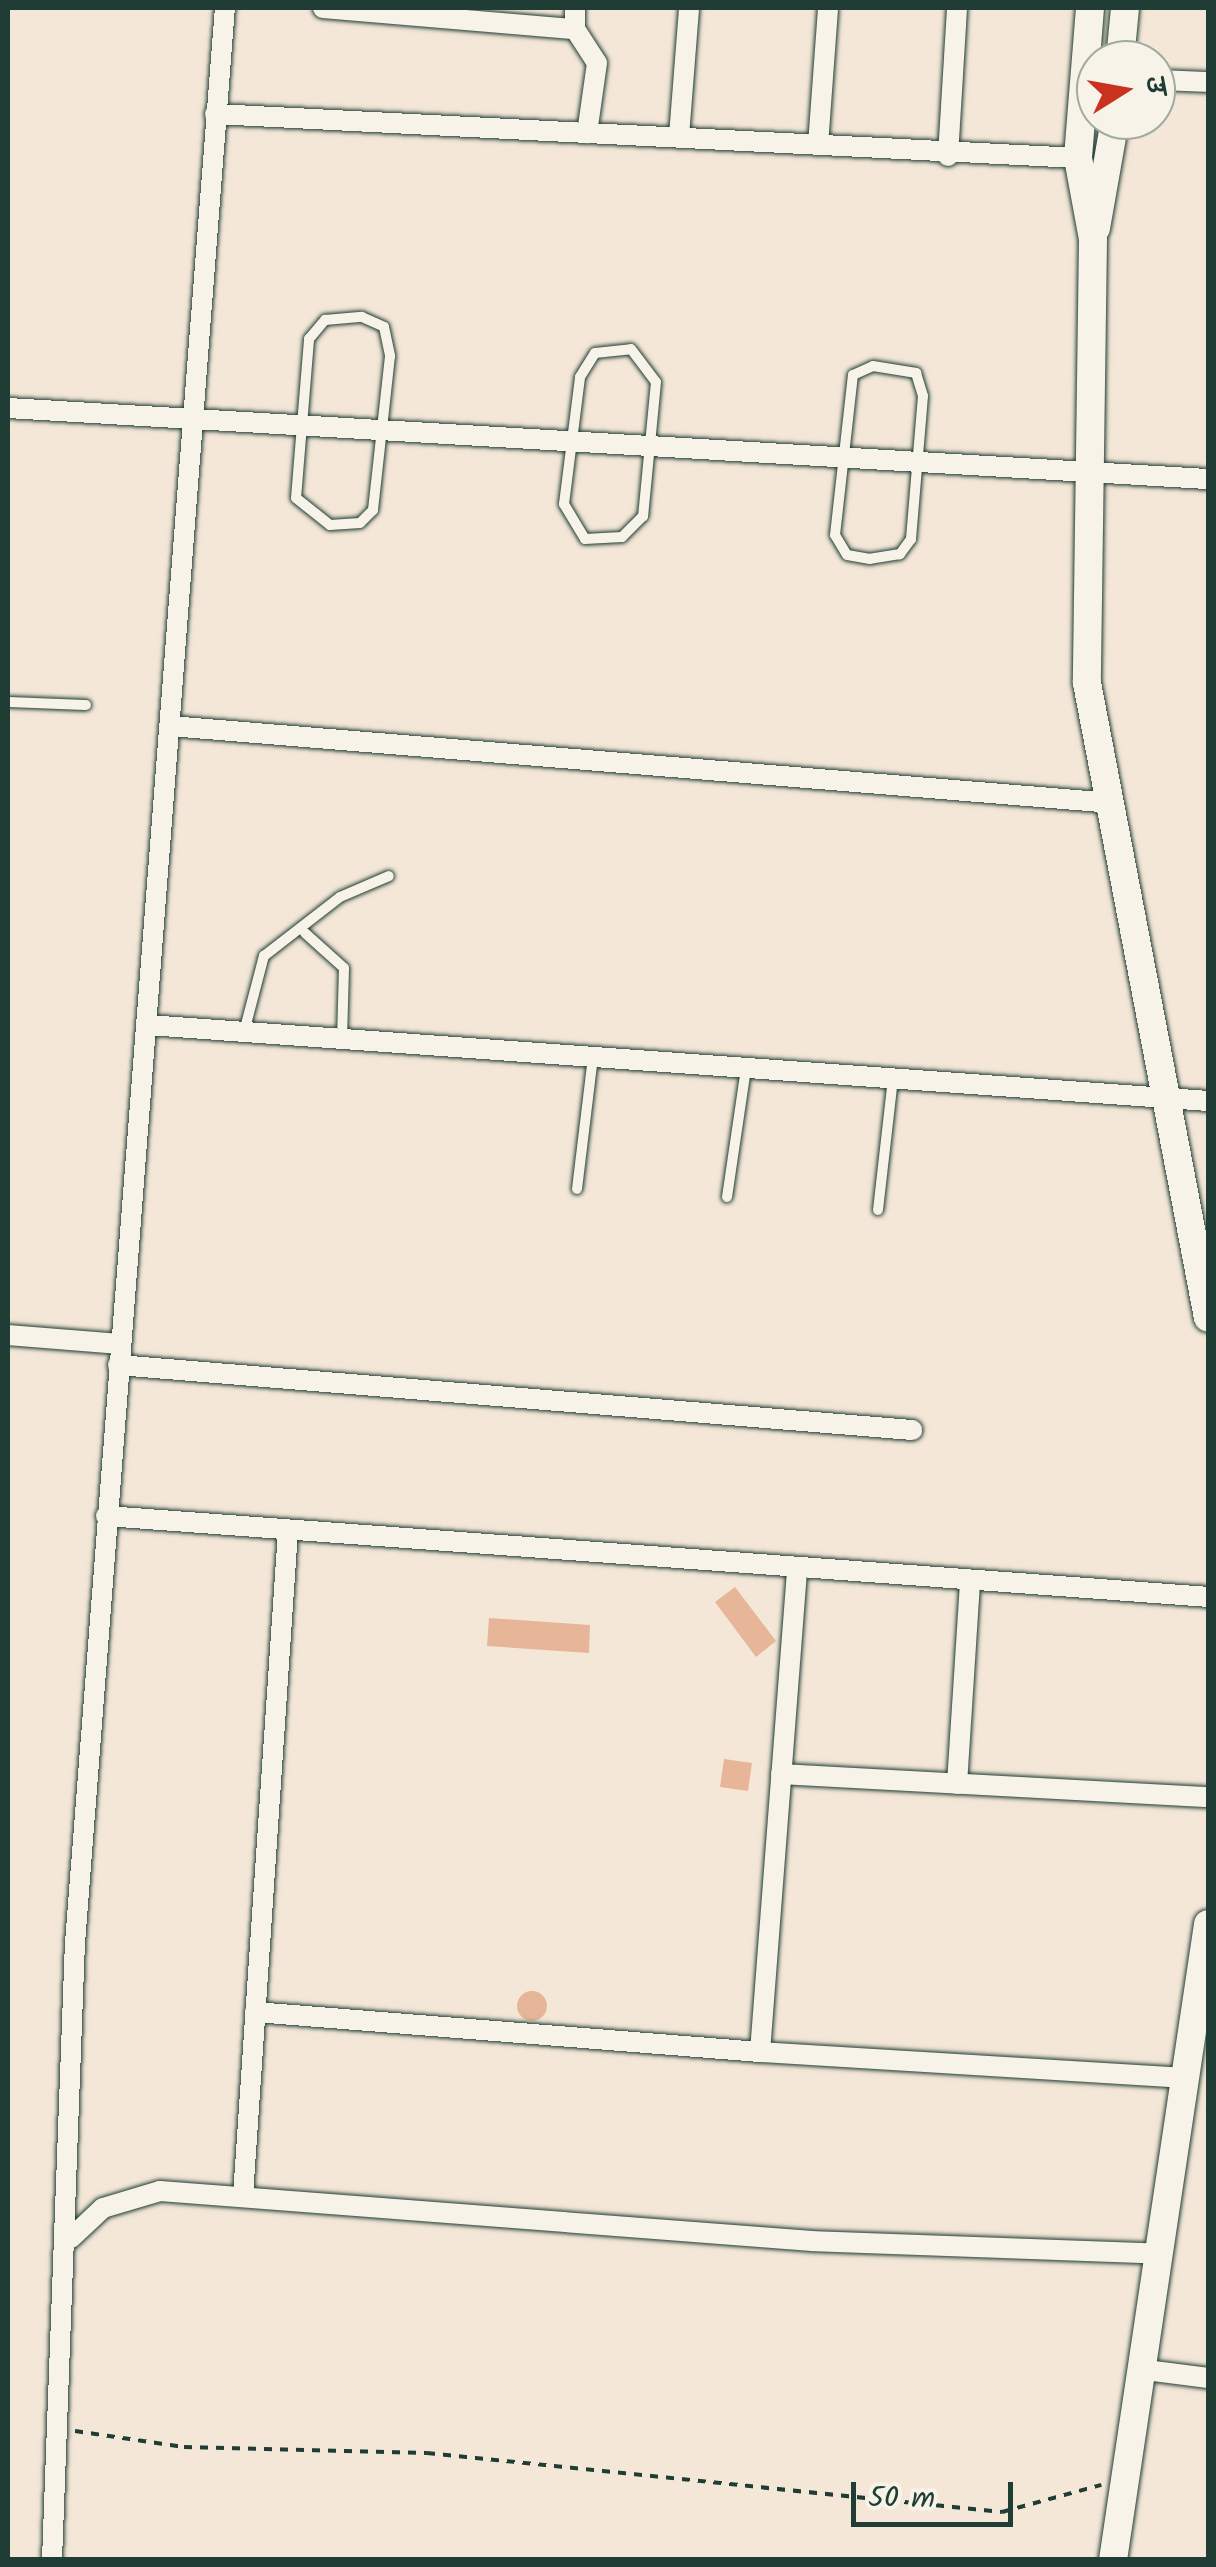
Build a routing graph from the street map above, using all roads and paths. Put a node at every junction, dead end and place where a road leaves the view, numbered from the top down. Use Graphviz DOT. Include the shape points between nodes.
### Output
graph roads {
  1 [pos="224,8"];
  2 [pos="322,8"];
  3 [pos="689,8"];
  4 [pos="828,8"];
  5 [pos="957,8"];
  6 [pos="1090,8"];
  7 [pos="1125,8"];
  8 [pos="575,18"];
  9 [pos="1122,40"];
  10 [pos="1176,81"];
  11 [pos="1208,82"];
  12 [pos="214,114"];
  13 [pos="587,133"];
  14 [pos="680,136"];
  15 [pos="1111,140"];
  16 [pos="818,145"];
  17 [pos="948,156"];
  18 [pos="1078,158"];
  19 [pos="1093,239"];
  20 [pos="8,408"];
  21 [pos="191,418"];
  22 [pos="298,425"];
  23 [pos="382,432"];
  24 [pos="570,445"];
  25 [pos="650,449"];
  26 [pos="842,459"];
  27 [pos="919,463"];
  28 [pos="1096,474"];
  29 [pos="1208,480"];
  30 [pos="8,702"];
  31 [pos="86,706"];
  32 [pos="170,726"];
  33 [pos="1113,803"];
  34 [pos="389,876"];
  35 [pos="305,933"];
  36 [pos="148,1026"];
  37 [pos="244,1032"];
  38 [pos="342,1038"];
  39 [pos="593,1056"];
  40 [pos="746,1067"];
  41 [pos="893,1078"];
  42 [pos="1170,1098"];
  43 [pos="1208,1101"];
  44 [pos="577,1189"];
  45 [pos="727,1196"];
  46 [pos="878,1210"];
  47 [pos="1208,1318"];
  48 [pos="8,1335"];
  49 [pos="119,1354"];
  50 [pos="912,1430"];
  51 [pos="106,1516"];
  52 [pos="288,1530"];
  53 [pos="797,1570"];
  54 [pos="970,1581"];
  55 [pos="1208,1597"];
  56 [pos="781,1774"];
  57 [pos="956,1784"];
  58 [pos="1208,1797"];
  59 [pos="1208,1924"];
  60 [pos="255,2012"];
  61 [pos="760,2052"];
  62 [pos="1188,2078"];
  63 [pos="243,2196"];
  64 [pos="71,2238"];
  65 [pos="1158,2254"];
  66 [pos="1138,2369"];
  67 [pos="1208,2378"];
  68 [pos="60,2429"];
  69 [pos="1124,2476"];
  70 [pos="52,2560"];
  71 [pos="1113,2560"];
  1 -- 12 [label="street"];
  2 -- 8 [label="street"];
  3 -- 14 [label="street"];
  4 -- 16 [label="street"];
  5 -- 17 [label="street"];
  6 -- 18 [label="main road"];
  7 -- 9 [label="main road"];
  8 -- 13 [label="street" via="596,63"];
  10 -- 11 [label="street"];
  12 -- 13 [label="street"];
  12 -- 21 [label="street"];
  13 -- 14 [label="street"];
  14 -- 16 [label="street"];
  15 -- 19 [label="main road"];
  16 -- 17 [label="street"];
  17 -- 18 [label="street"];
  18 -- 19 [label="main road"];
  19 -- 28 [label="main road"];
  20 -- 21 [label="street"];
  21 -- 22 [label="street"];
  21 -- 32 [label="street"];
  22 -- 23 [label="street"];
  22 -- 23 [label="lane" via="296,498 330,526 368,518"];
  22 -- 23 [label="lane" via="314,330 362,316 388,337"];
  23 -- 24 [label="street"];
  24 -- 25 [label="street"];
  24 -- 25 [label="lane" via="568,522 585,539 605,540 640,526"];
  24 -- 25 [label="lane" via="585,362 630,349 656,382"];
  25 -- 26 [label="street"];
  26 -- 27 [label="street"];
  26 -- 27 [label="lane" via="853,375 874,366 906,368 922,382"];
  26 -- 27 [label="lane" via="836,543 870,559 907,548"];
  27 -- 28 [label="street"];
  28 -- 29 [label="street"];
  28 -- 33 [label="main road" via="1086,684"];
  30 -- 31 [label="lane"];
  32 -- 33 [label="street"];
  32 -- 36 [label="street"];
  33 -- 42 [label="main road"];
  34 -- 35 [label="lane" via="340,897"];
  35 -- 37 [label="lane" via="264,956"];
  35 -- 38 [label="lane" via="344,968"];
  36 -- 37 [label="street"];
  36 -- 49 [label="street"];
  37 -- 38 [label="street"];
  38 -- 39 [label="street"];
  39 -- 40 [label="street"];
  39 -- 44 [label="lane"];
  40 -- 41 [label="street"];
  40 -- 45 [label="lane"];
  41 -- 42 [label="street"];
  41 -- 46 [label="lane"];
  42 -- 43 [label="street"];
  42 -- 47 [label="main road"];
  48 -- 49 [label="street"];
  49 -- 50 [label="street"];
  49 -- 51 [label="street"];
  51 -- 52 [label="street"];
  51 -- 64 [label="street" via="75,1943"];
  52 -- 53 [label="street"];
  52 -- 60 [label="street"];
  53 -- 54 [label="street"];
  53 -- 56 [label="street"];
  54 -- 55 [label="street"];
  54 -- 57 [label="street"];
  56 -- 57 [label="street"];
  56 -- 61 [label="street"];
  57 -- 58 [label="street"];
  59 -- 62 [label="main road"];
  60 -- 61 [label="street"];
  60 -- 63 [label="street"];
  61 -- 62 [label="street"];
  62 -- 65 [label="main road"];
  63 -- 64 [label="street" via="131,2196"];
  63 -- 65 [label="street" via="812,2240"];
  64 -- 68 [label="street"];
  65 -- 66 [label="main road"];
  66 -- 67 [label="street"];
  66 -- 69 [label="main road"];
  68 -- 69 [label="path" via="184,2447 428,2453 1002,2512 1030,2512"];
  68 -- 70 [label="street"];
  69 -- 71 [label="main road"];
}
